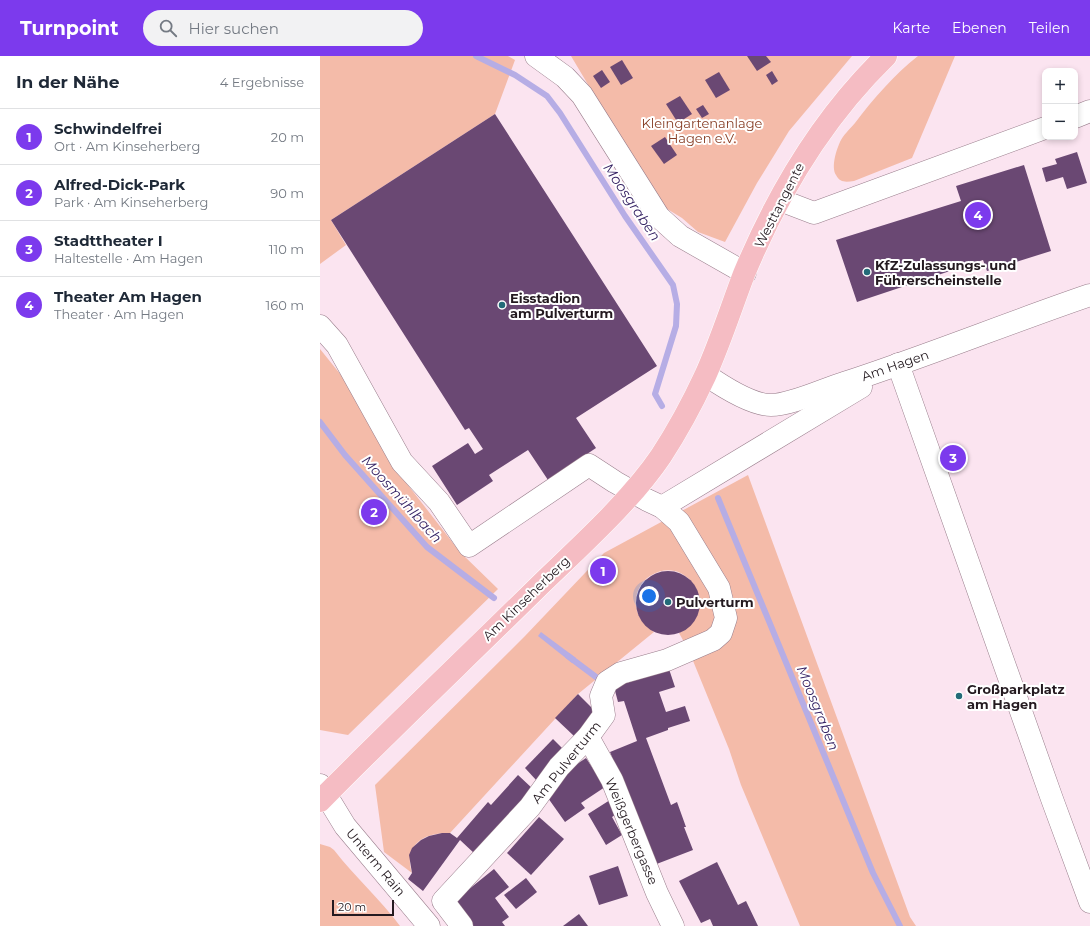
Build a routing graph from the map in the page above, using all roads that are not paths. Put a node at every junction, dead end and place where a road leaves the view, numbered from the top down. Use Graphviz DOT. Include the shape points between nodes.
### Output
graph roads {
  1 [pos="536,56"];
  2 [pos="886,56"];
  3 [pos="1090,111"];
  4 [pos="1078,116"];
  5 [pos="1042,129"];
  6 [pos="780,200"];
  7 [pos="745,273"];
  8 [pos="1089,299"];
  9 [pos="320,326"];
  10 [pos="898,364"];
  11 [pos="706,375"];
  12 [pos="633,492"];
  13 [pos="662,507"];
  14 [pos="588,737"];
  15 [pos="322,794"];
  16 [pos="1090,902"];
  17 [pos="429,926"];
  18 [pos="462,926"];
  19 [pos="673,926"];
  1 -- 7 [label="street" via="565,77 582,95 659,217 680,236"];
  2 -- 6 [label="main road, Westtangente" via="836,111 809,148"];
  3 -- 4 [label="street"];
  5 -- 6 [label="street" via="814,213"];
  6 -- 7 [label="main road, Westtangente"];
  7 -- 11 [label="main road, Westtangente"];
  8 -- 10 [label="street, Am Hagen"];
  9 -- 12 [label="street" via="337,345 402,462 439,502 470,546 589,465"];
  10 -- 11 [label="street, Am Hagen" via="772,405 756,402"];
  10 -- 13 [label="street"];
  10 -- 16 [label="street"];
  11 -- 12 [label="main road, Am Kinseherberg" via="672,438"];
  12 -- 13 [label="street"];
  12 -- 15 [label="main road, Am Kinseherberg"];
  13 -- 14 [label="street, Am Pulverturm" via="679,522 719,588 726,618 721,633 713,640 667,660 621,672 608,682 601,696 604,715"];
  14 -- 18 [label="street, Am Pulverturm" via="559,767 524,813 443,901"];
  14 -- 19 [label="street, Weißgerbergasse" via="612,780 657,893"];
  15 -- 17 [label="street, Unterm Rain" via="345,826"];
}
